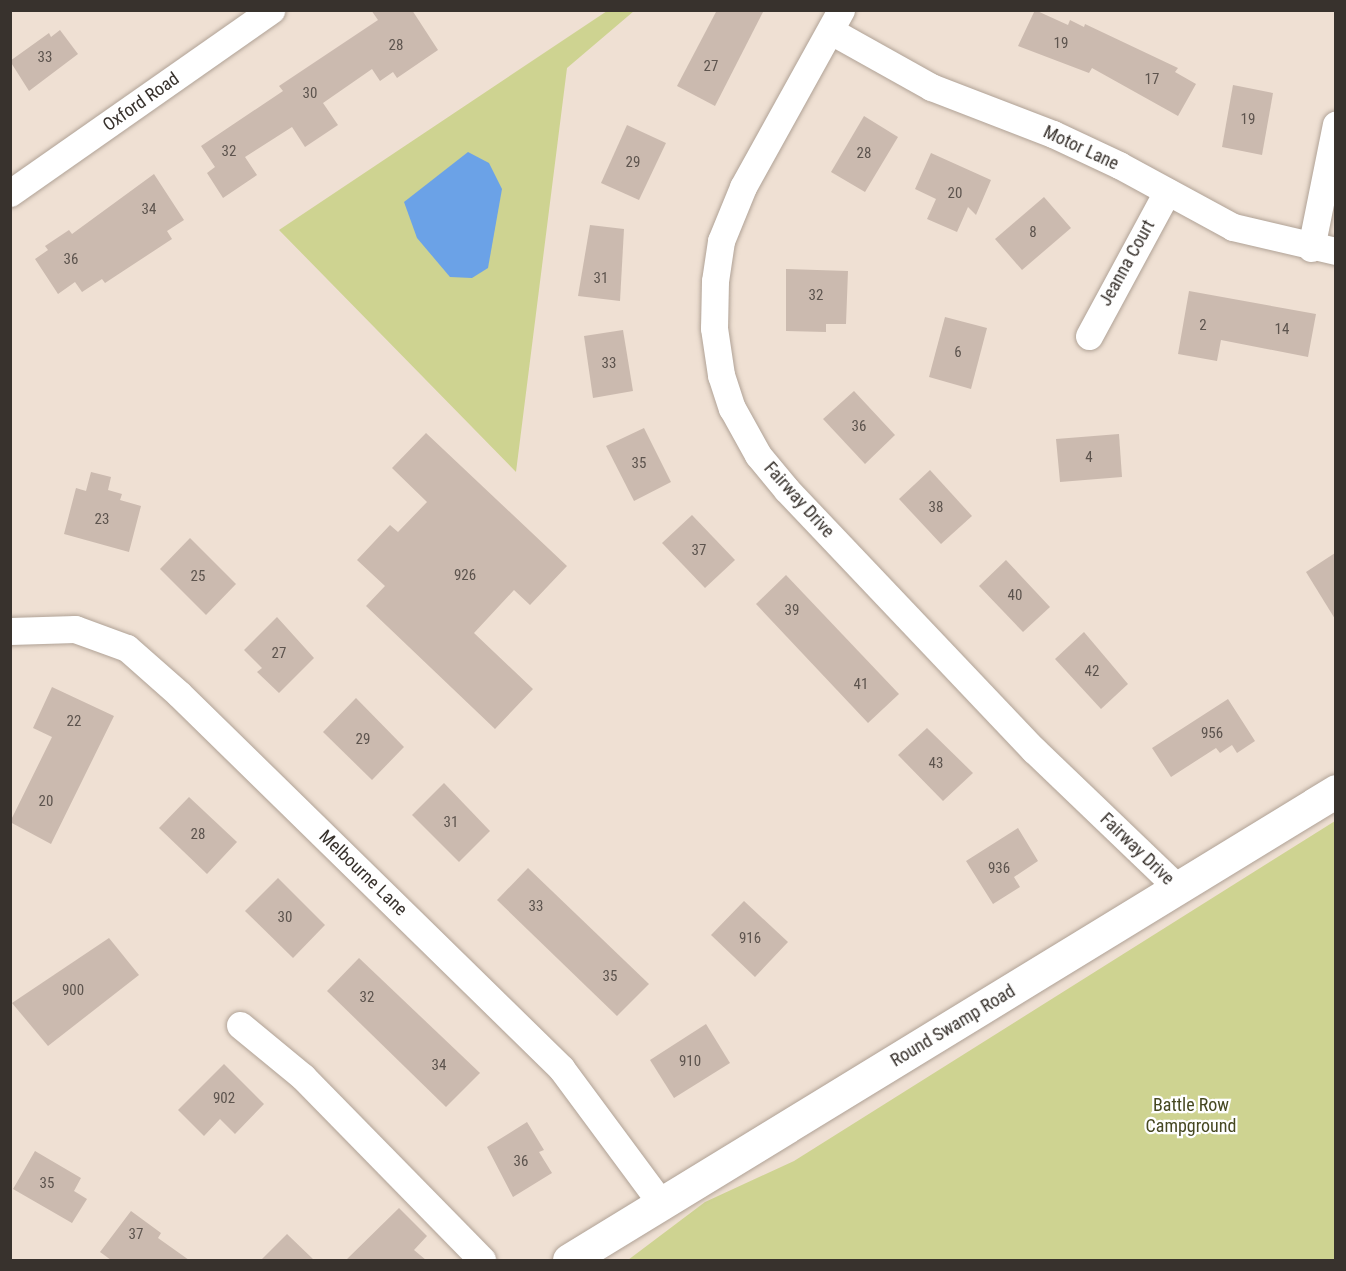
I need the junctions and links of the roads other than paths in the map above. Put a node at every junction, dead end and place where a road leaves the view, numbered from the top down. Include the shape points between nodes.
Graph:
1 (271, 10) edge
2 (836, 21) edge
3 (1335, 124) edge
4 (1167, 192) junction
5 (10, 194) edge
6 (1323, 249) edge
7 (1089, 336) dead end
8 (10, 631) edge
9 (1335, 791) edge
10 (1179, 889) junction
11 (240, 1025) dead end
12 (661, 1203) junction
13 (482, 1260) edge
14 (569, 1260) edge

1 - 5 street, Oxford Road
2 - 4 street, Motor Lane via 931,87 1053,134
2 - 10 street, Fairway Drive via 743,187 721,241 714,328 721,375 732,408 758,455 788,490 1035,750
3 - 6 street
4 - 6 street, Motor Lane via 1233,227
4 - 7 street, Jeanna Court
8 - 12 street, Melbourne Lane via 75,629 127,648 171,686 561,1068
9 - 10 main road, Round Swamp Road
10 - 12 main road, Round Swamp Road
11 - 13 street via 303,1077
12 - 14 main road, Round Swamp Road

